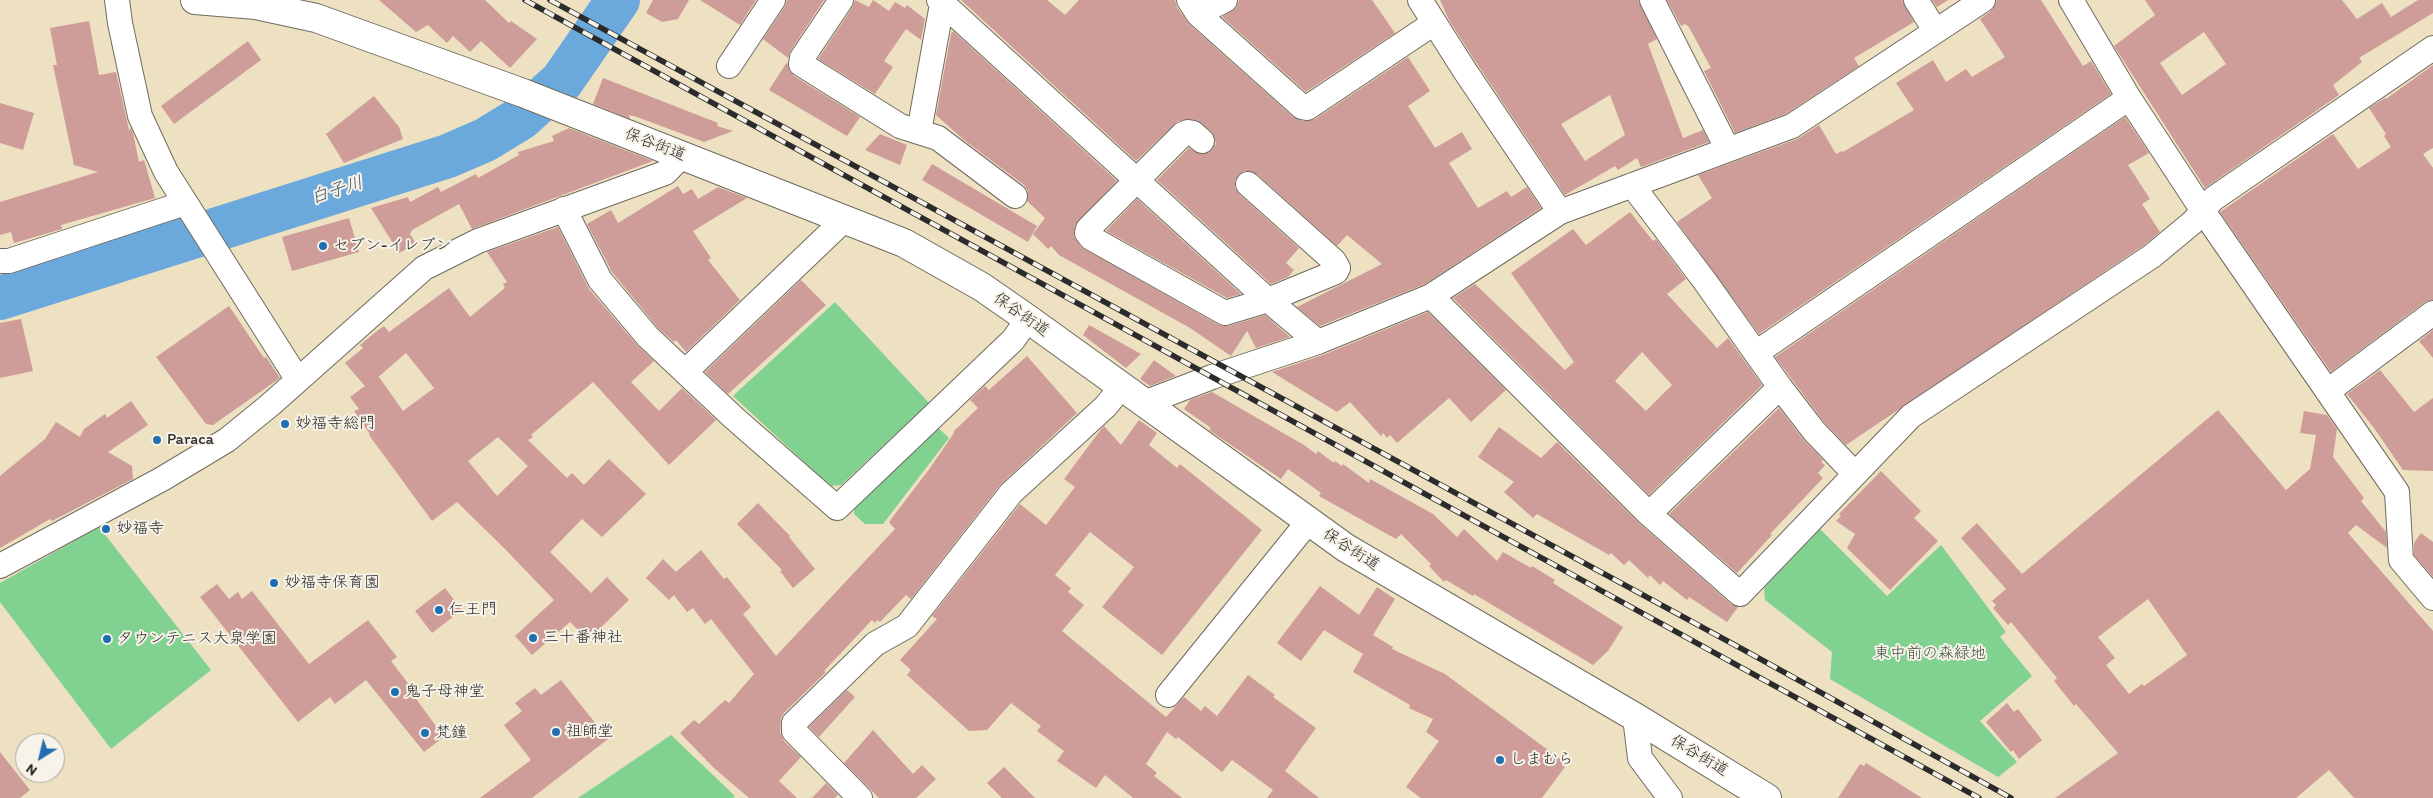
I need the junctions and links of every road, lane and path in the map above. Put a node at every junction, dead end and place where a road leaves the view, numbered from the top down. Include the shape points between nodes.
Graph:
1 (117, 0) edge
2 (195, 0) edge
3 (773, 0) edge
4 (841, 0) edge
5 (1225, 0) edge
6 (1420, 0) edge
7 (1652, 0) edge
8 (1916, 0) edge
9 (1983, 0) edge
10 (2071, 0) edge
11 (940, 2) edge
12 (1193, 7) edge
13 (1434, 23) junction
14 (1935, 30) junction
15 (2433, 48) edge
16 (729, 66) dead end
17 (2129, 98) junction
18 (919, 132) junction
19 (1202, 142) dead end
20 (1728, 148) junction
21 (683, 155) junction
22 (1137, 179) junction
23 (1248, 184) dead end
24 (1632, 185) junction
25 (1015, 196) dead end
26 (564, 209) junction
27 (190, 211) junction
28 (2203, 211) junction
29 (1560, 212) junction
30 (845, 219) junction
31 (0, 261) edge
32 (1431, 296) junction
33 (1268, 300) junction
34 (2433, 314) edge
35 (1028, 319) junction
36 (1318, 342) junction
37 (1756, 353) junction
38 (685, 372) junction
39 (298, 380) junction
40 (1121, 387) junction
41 (1780, 387) junction
42 (2328, 391) junction
43 (1144, 404) junction
44 (1855, 474) junction
45 (1649, 514) junction
46 (1308, 522) junction
47 (0, 566) edge
48 (2433, 598) edge
49 (1168, 695) dead end
50 (1635, 718) junction
51 (860, 798) edge
52 (1670, 798) edge
53 (1767, 798) edge

1 - 27 street via 140,116 166,172
2 - 21 main road, 保谷街道 via 256,5 316,18
3 - 16 street
4 - 18 street via 801,64 900,126
5 - 12 street
6 - 13 street
7 - 20 street
8 - 14 street
9 - 14 street
10 - 17 street
11 - 18 street
11 - 22 street
12 - 13 street via 1297,105 1307,108
13 - 29 street
14 - 20 street via 1792,126
15 - 28 street via 2221,194
17 - 28 street
17 - 37 street
18 - 25 street via 938,138
19 - 22 street via 1193,133 1183,134
20 - 24 street
21 - 26 street via 664,173
21 - 30 main road, 保谷街道
22 - 33 street
22 - 33 street via 1088,229 1090,238 1218,311 1232,312
23 - 33 street via 1338,268 1333,275
24 - 29 street
24 - 37 street
26 - 38 street via 600,280 648,337
26 - 39 street via 478,241 424,268
27 - 31 street
27 - 39 street
28 - 42 street
28 - 44 street via 2152,256 1911,416
29 - 32 street
30 - 35 main road, 保谷街道 via 904,243 943,264
30 - 38 street
32 - 36 street
32 - 45 street
33 - 36 street
34 - 42 street
35 - 38 street via 1013,340 837,508
35 - 40 main road, 保谷街道
36 - 43 street via 1212,377
37 - 41 street
39 - 47 street via 218,446
40 - 43 main road, 保谷街道
40 - 51 street via 1106,406 1011,493 907,626 875,644 794,723 794,731
41 - 44 street
41 - 45 street
42 - 48 street via 2397,492 2401,560
43 - 46 main road, 保谷街道
44 - 45 street via 1740,594
46 - 49 street
46 - 50 main road, 保谷街道 via 1375,566
50 - 52 street via 1640,758
50 - 53 main road, 保谷街道

